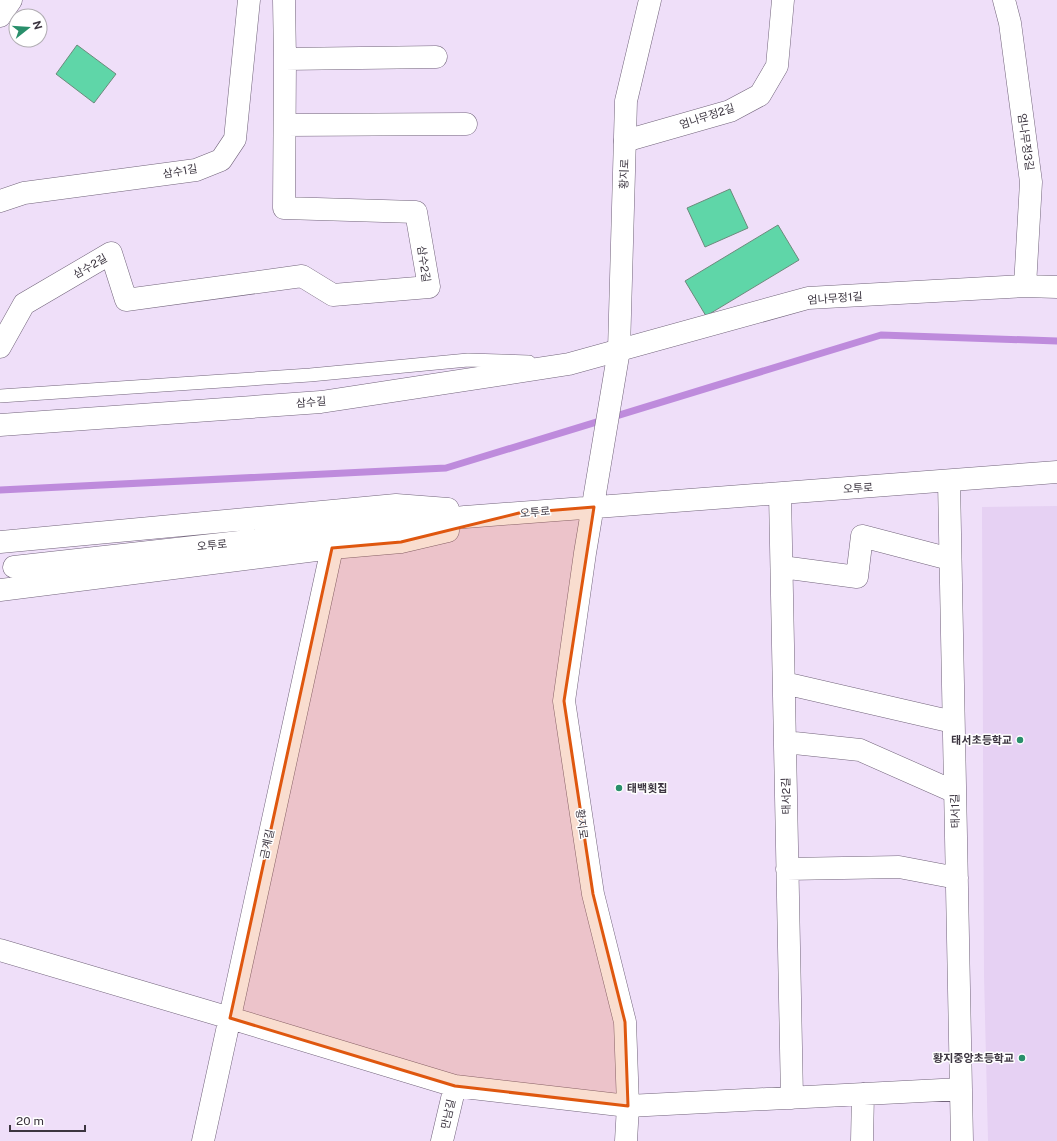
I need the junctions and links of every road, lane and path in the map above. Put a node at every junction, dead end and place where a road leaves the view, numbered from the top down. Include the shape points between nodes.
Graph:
1 (11, 0) edge
2 (249, 0) edge
3 (284, 0) edge
4 (650, 0) edge
5 (782, 0) edge
6 (1004, 0) edge
7 (0, 16) edge
8 (436, 57) dead end
9 (285, 59) junction
10 (466, 124) dead end
11 (285, 125) junction
12 (625, 141) junction
13 (0, 202) edge
14 (1025, 286) junction
15 (1057, 287) edge
16 (0, 347) edge
17 (619, 350) junction
18 (570, 364) junction
19 (0, 396) edge
20 (0, 425) edge
21 (1057, 472) edge
22 (949, 482) junction
23 (780, 494) junction
24 (594, 507) junction
25 (520, 513) junction
26 (0, 542) edge
27 (332, 548) junction
28 (950, 559) junction
29 (14, 567) dead end
30 (782, 567) junction
31 (0, 590) edge
32 (784, 683) junction
33 (954, 722) junction
34 (785, 742) junction
35 (955, 792) junction
36 (787, 869) junction
37 (957, 878) junction
38 (0, 950) edge
39 (230, 1018) junction
40 (455, 1086) junction
41 (961, 1089) junction
42 (863, 1094) junction
43 (792, 1098) junction
44 (628, 1106) junction
45 (203, 1141) edge
46 (442, 1141) edge
47 (626, 1141) edge
48 (862, 1141) edge
49 (962, 1141) edge

1 - 7 street
2 - 13 street, 삼수1길 via 235,139 221,160 196,170 24,194
3 - 9 street, 삼수2길
4 - 12 street, 황지로 via 626,101
5 - 12 street, 엄나무정2길 via 777,66 760,95 730,111
6 - 14 street, 엄나무정3길 via 1010,24 1031,182
8 - 9 street
9 - 11 street, 삼수2길
10 - 11 street
11 - 16 street, 삼수2길 via 284,208 416,212 429,287 333,295 302,276 126,300 112,253 24,304
12 - 17 street, 황지로
14 - 15 street, 엄나무정1길
14 - 17 street, 엄나무정1길 via 808,298
17 - 18 street, 삼수길
17 - 24 street, 황지로
18 - 19 lane via 468,360 310,375
18 - 20 street, 삼수길 via 321,402
21 - 22 street, 오투로
22 - 23 street, 오투로
22 - 28 street, 태서1길
23 - 24 street, 오투로
23 - 30 street, 태서2길
24 - 25 street, 오투로
24 - 44 street, 황지로 via 564,701 593,894 625,1022
25 - 26 street via 396,505
25 - 27 street via 401,542
25 - 29 street, 오투로
27 - 31 street
27 - 39 street, 금계길
28 - 30 street via 862,536 857,577
28 - 33 street, 태서1길
30 - 32 street, 태서2길
32 - 33 street
32 - 34 street, 태서2길
33 - 35 street, 태서1길
34 - 35 street via 860,750
34 - 36 street, 태서2길
35 - 37 street, 태서1길
36 - 37 street via 899,867
36 - 43 street, 태서2길
37 - 41 street, 태서1길
38 - 39 street
39 - 40 street
39 - 45 street, 금계길
40 - 44 street
40 - 46 street, 만남길
41 - 42 street
41 - 49 street, 태서1길
42 - 43 street
42 - 48 street
43 - 44 street
44 - 47 street, 황지로

